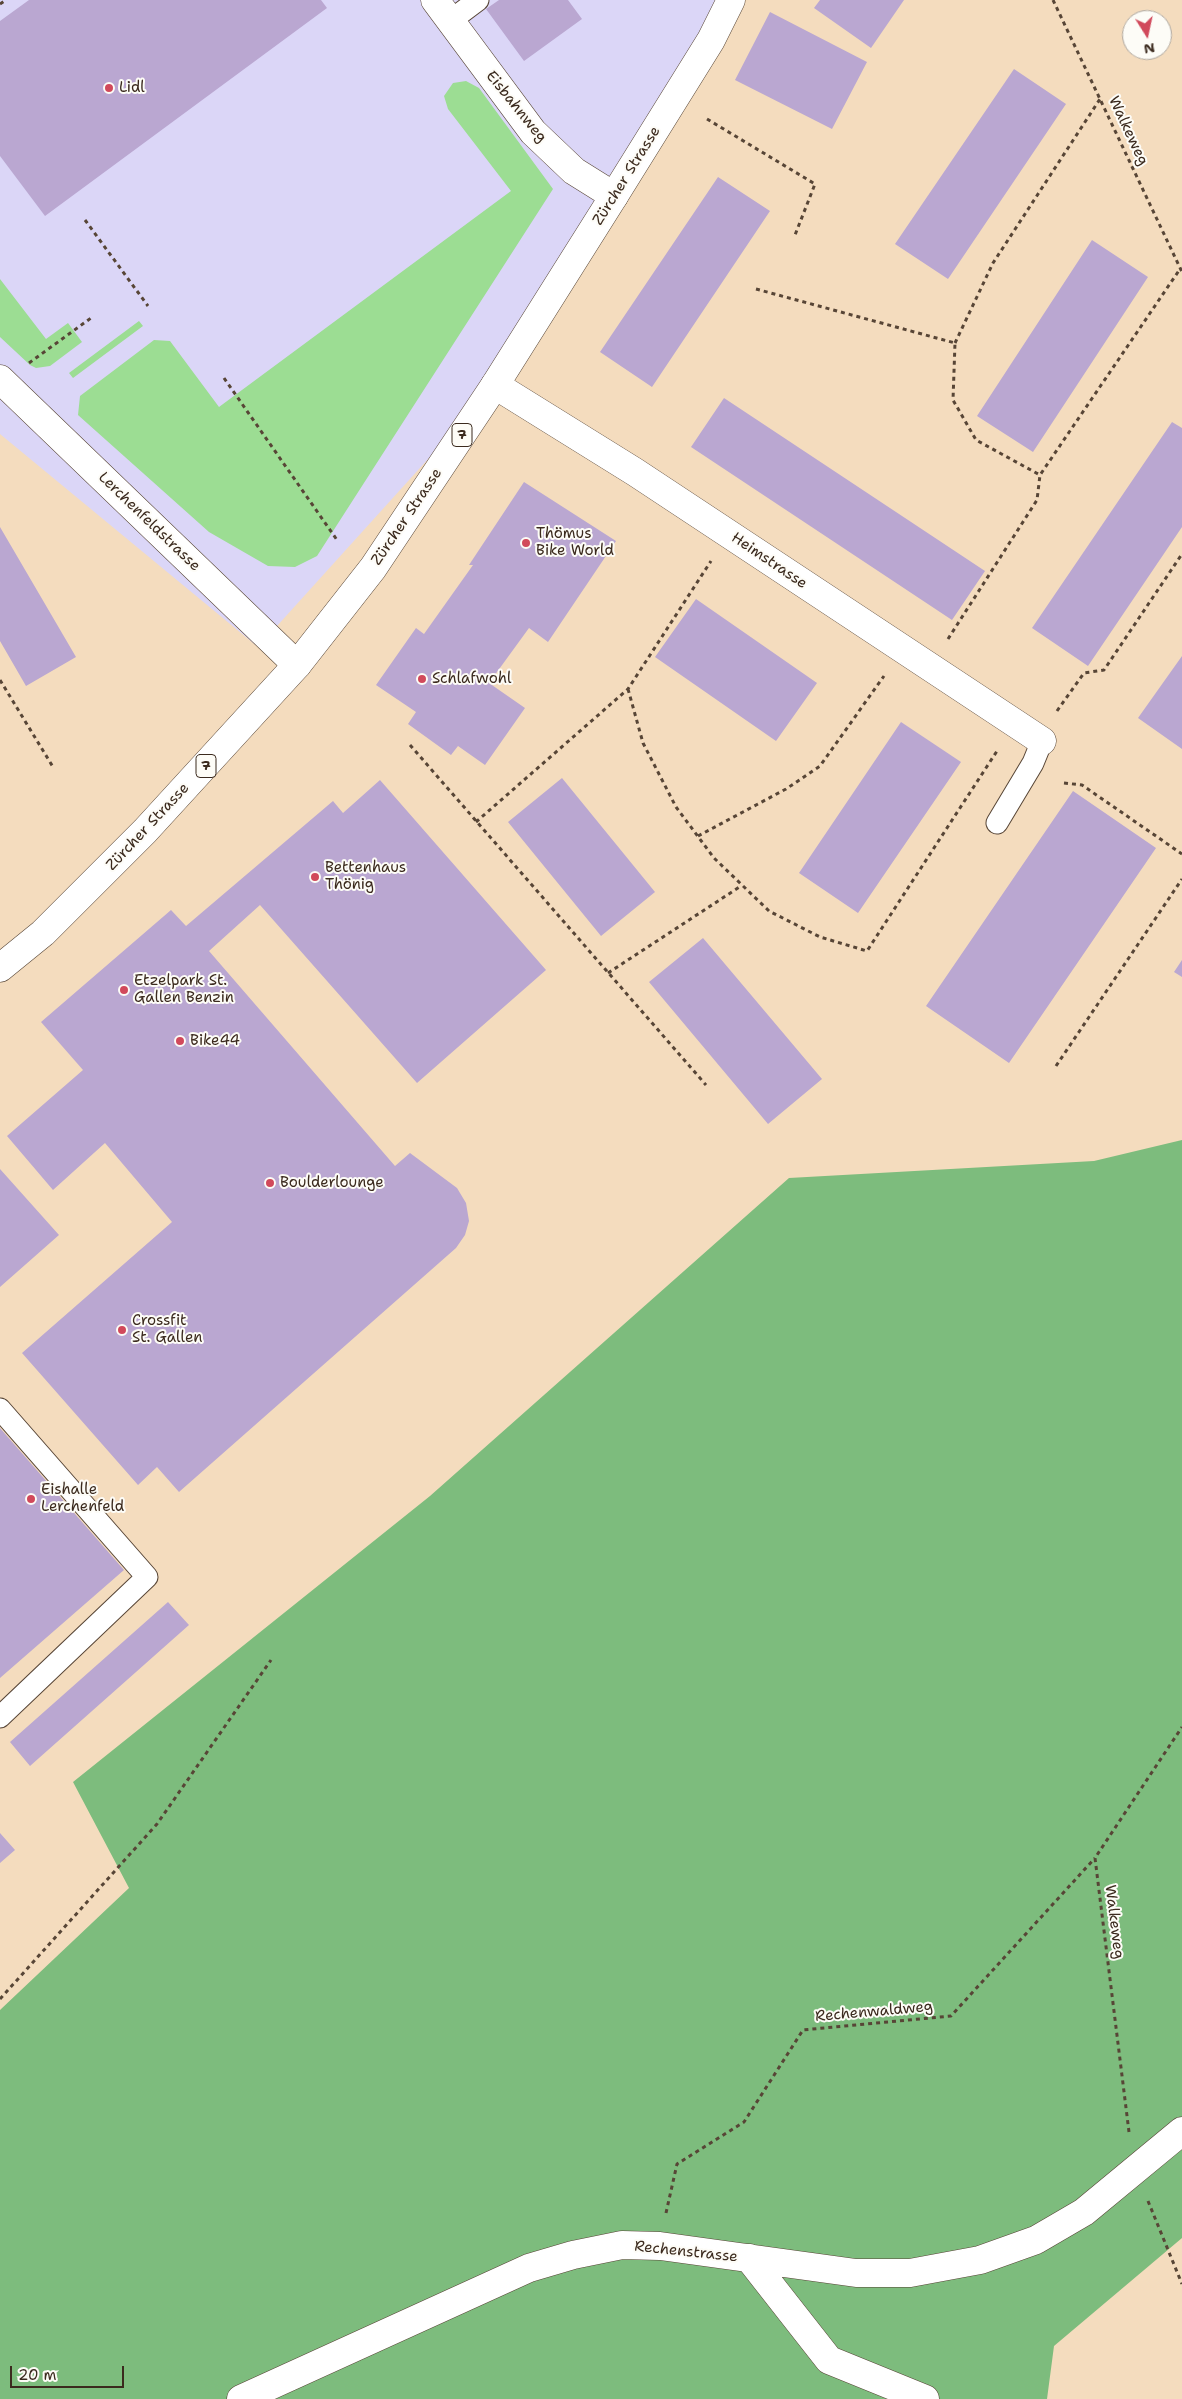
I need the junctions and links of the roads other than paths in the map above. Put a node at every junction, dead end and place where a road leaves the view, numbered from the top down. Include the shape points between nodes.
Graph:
1 (478, 0) edge
2 (731, 0) edge
3 (442, 10) edge
4 (614, 196) junction
5 (11, 373) edge
6 (495, 385) junction
7 (298, 665) junction
8 (1042, 741) joint
9 (997, 822) dead end
10 (0, 968) edge
11 (0, 1410) edge
12 (0, 1717) edge
13 (1182, 2132) edge
14 (749, 2258) junction
15 (241, 2399) edge
16 (925, 2399) edge

1 - 3 lane
2 - 4 street, Zürcher Strasse / 7 via 711,40
3 - 4 street, Eisbahnweg via 533,132 574,171
4 - 6 street, Zürcher Strasse / 7
5 - 7 street, Lerchenfeldstrasse
6 - 7 street, Zürcher Strasse / 7 via 373,568
6 - 8 street, Heimstrasse via 643,477
7 - 10 street, Zürcher Strasse / 7 via 113,866 43,933
8 - 9 lane via 1033,763
11 - 12 lane via 147,1577
13 - 14 street via 1084,2212 1036,2240 980,2260 910,2273 856,2273
14 - 15 street, Rechenstrasse via 660,2246 622,2246 573,2255 529,2268
14 - 16 street, Rechenstrasse via 829,2360

